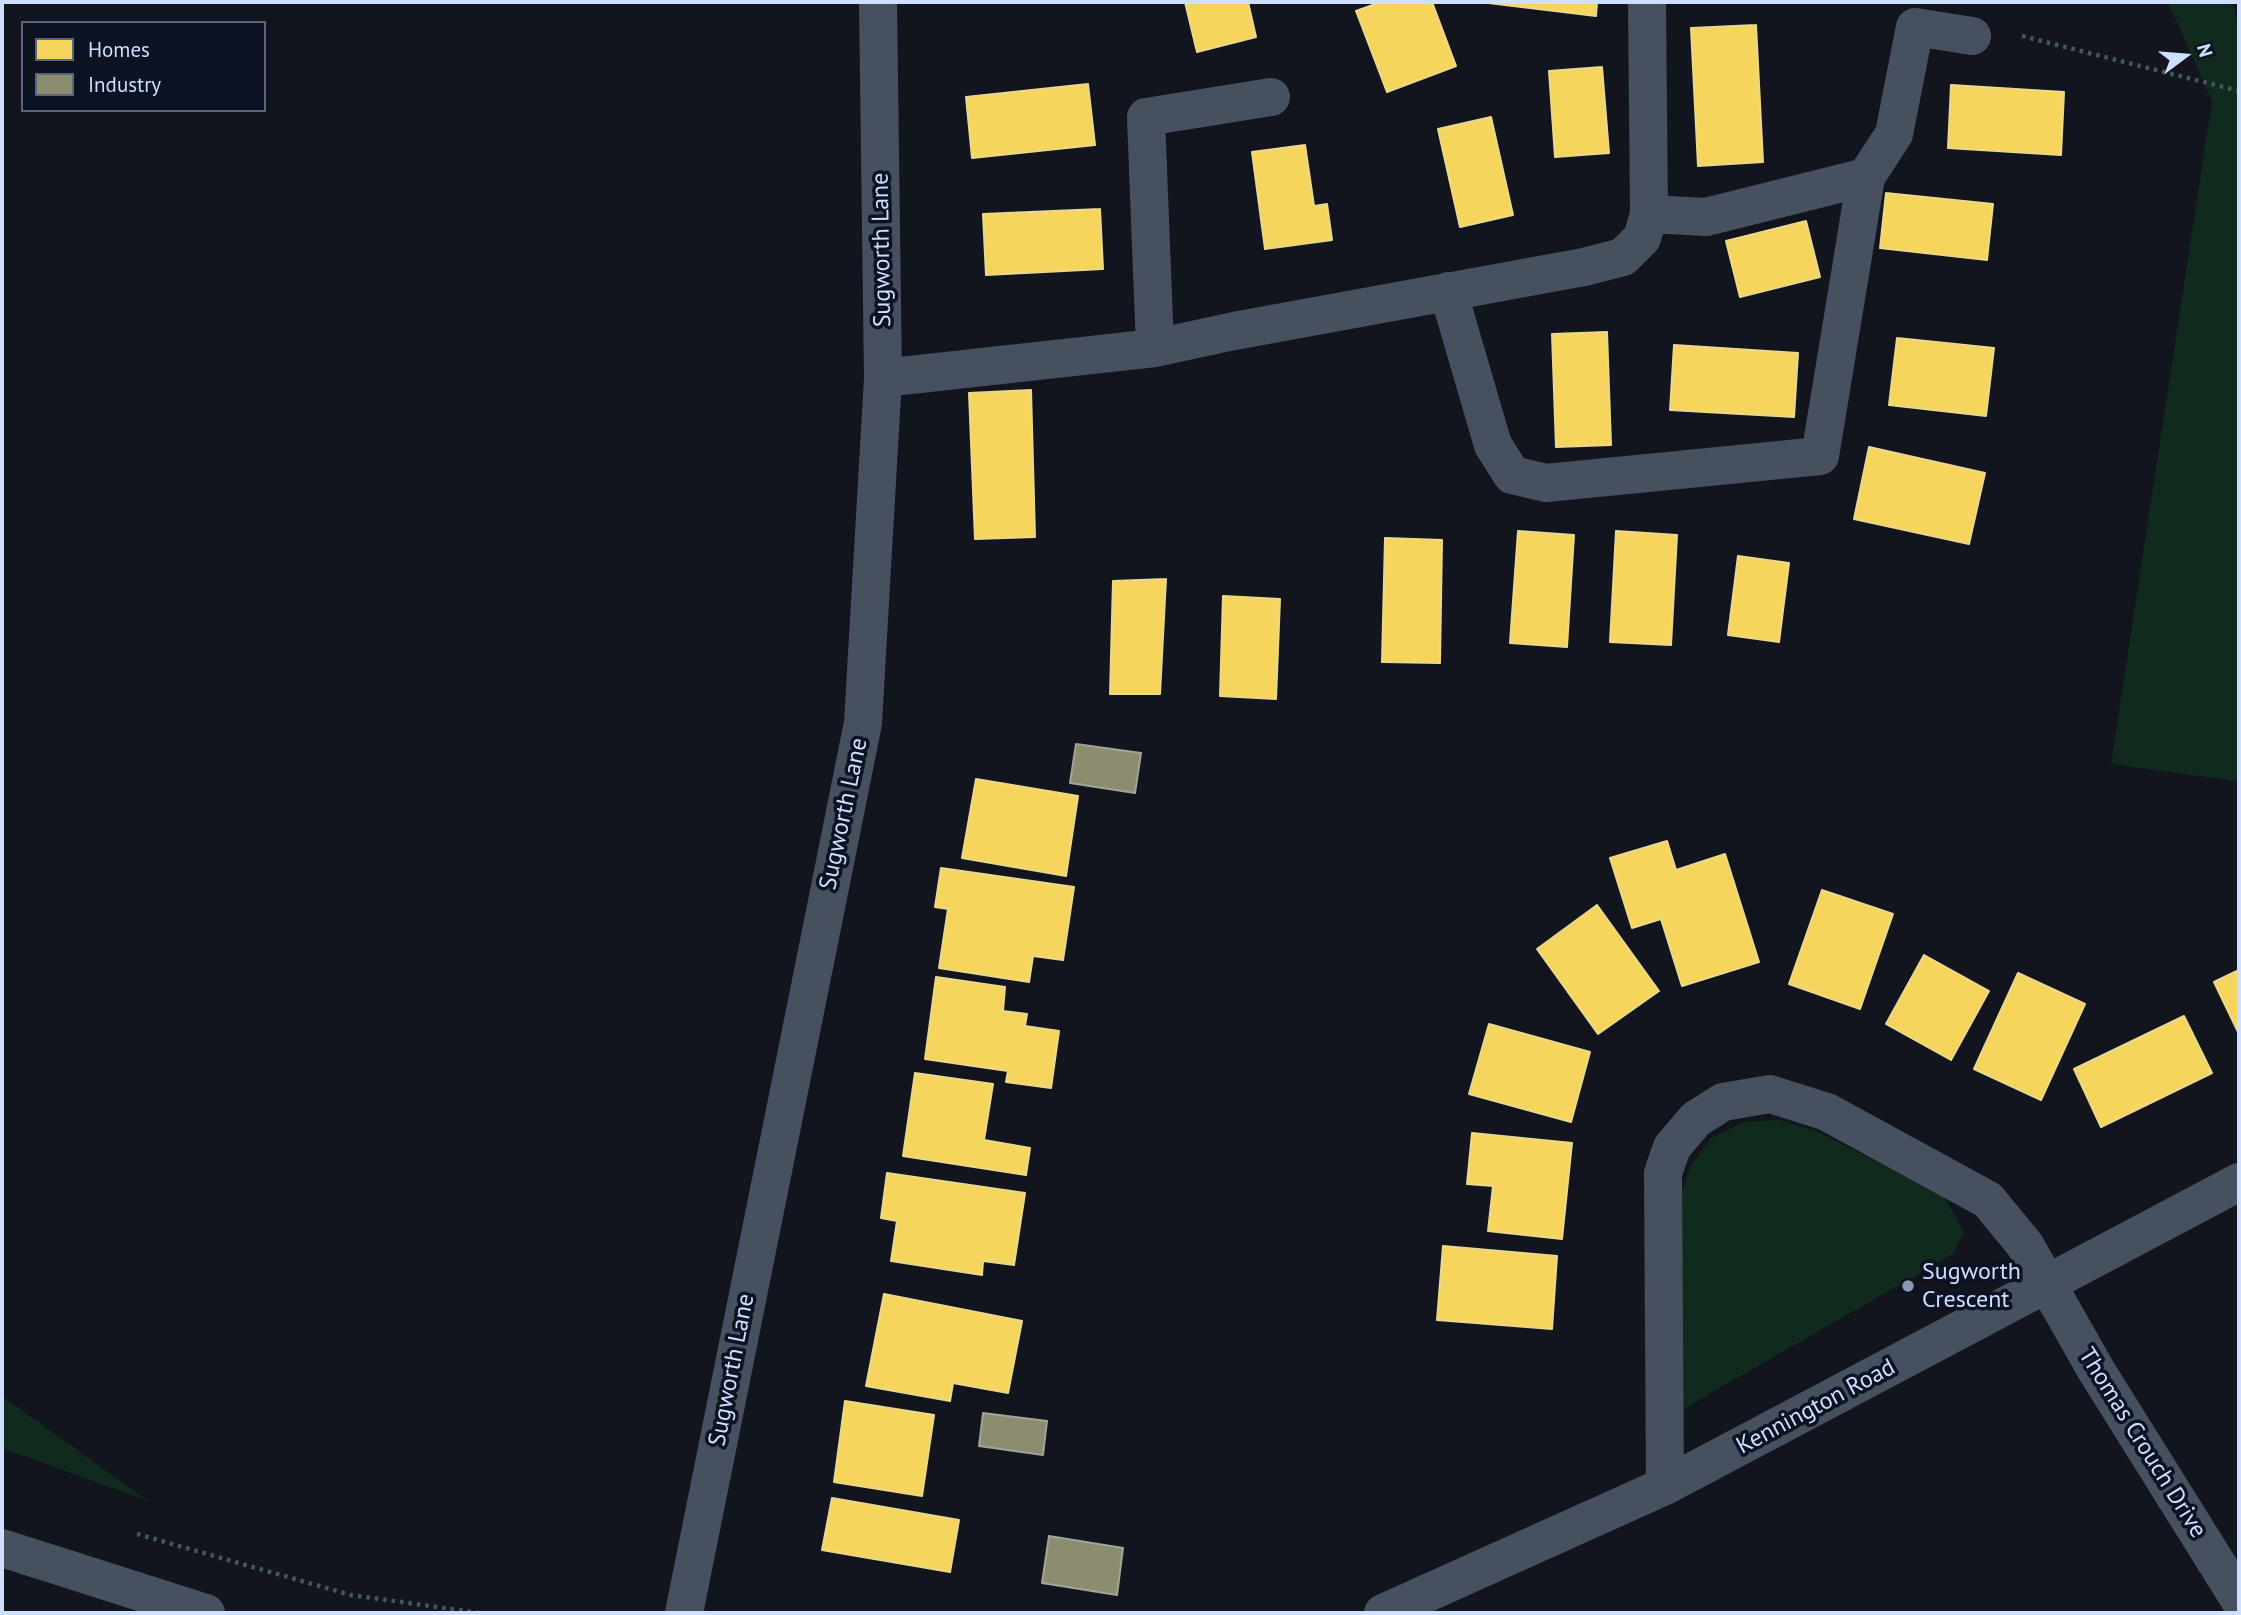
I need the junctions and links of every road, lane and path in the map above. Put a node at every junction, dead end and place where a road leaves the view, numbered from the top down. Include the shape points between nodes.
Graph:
1 (878, 2) edge
2 (1647, 2) edge
3 (1972, 36) joint
4 (2239, 91) edge
5 (1271, 97) dead end
6 (1866, 177) junction
7 (1649, 214) junction
8 (1448, 291) junction
9 (1155, 348) junction
10 (883, 378) junction
11 (2239, 1182) edge
12 (2047, 1285) junction
13 (1665, 1486) junction
14 (136, 1534) dead end
15 (2, 1548) edge
16 (2239, 1599) edge
17 (206, 1613) edge
18 (480, 1613) edge
19 (684, 1613) edge
20 (1383, 1613) edge

1 - 10 street, Sugworth Lane
2 - 7 street
3 - 4 path via 2008,33
3 - 6 street via 1915,27 1894,134
5 - 9 street via 1146,117
6 - 7 street via 1706,217
6 - 8 street via 1820,456 1546,483 1512,475 1493,445
7 - 8 street via 1642,237 1623,257
8 - 9 street
9 - 10 street
10 - 19 street, Sugworth Lane via 863,723
11 - 12 street, Kennington Road
12 - 13 street, Kennington Road
12 - 13 street via 2025,1245 1988,1200 1827,1112 1770,1094 1723,1102 1696,1119 1672,1146 1663,1174
12 - 16 street, Thomas Crouch Drive
13 - 20 street, Kennington Road
14 - 18 path via 351,1595
15 - 17 street

